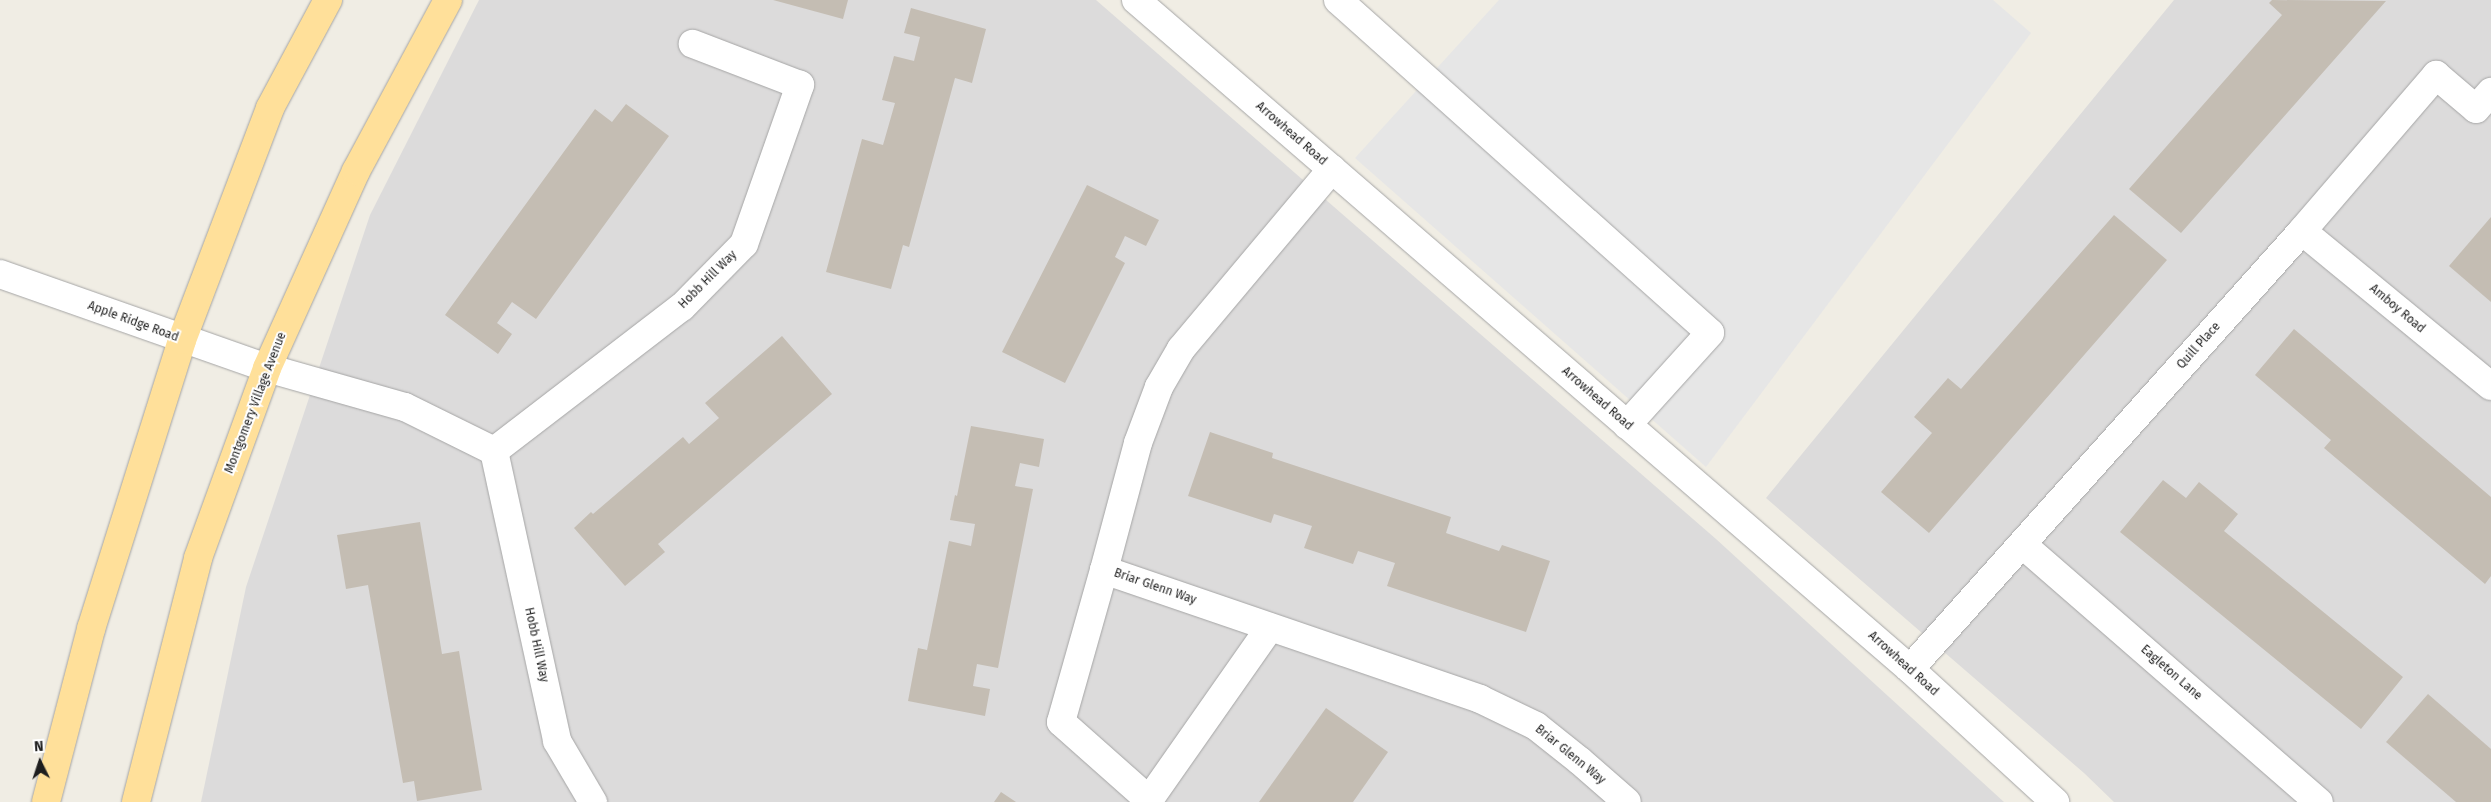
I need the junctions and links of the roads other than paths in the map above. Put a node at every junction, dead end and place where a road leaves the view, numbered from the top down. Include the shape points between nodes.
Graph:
1 (328, 0) edge
2 (448, 0) edge
3 (1338, 0) edge
4 (1149, 4) edge
5 (693, 44) dead end
6 (2491, 92) edge
7 (1332, 170) junction
8 (2302, 231) junction
9 (0, 274) edge
10 (182, 340) junction
11 (267, 368) junction
12 (2491, 386) edge
13 (1627, 425) junction
14 (494, 451) junction
15 (2023, 545) junction
16 (1104, 570) junction
17 (1270, 626) junction
18 (1910, 669) junction
19 (46, 802) edge
20 (136, 802) edge
21 (593, 802) edge
22 (1626, 802) edge
23 (2055, 802) edge
24 (2319, 802) edge

1 - 10 main road via 270,108
2 - 11 main road, Montgomery Village Avenue via 356,171
3 - 13 street via 1710,332
4 - 7 street, Arrowhead Road
5 - 14 street, Hobb Hill Way via 800,84 744,244 682,307
6 - 8 street, Quill Place via 2476,108 2436,75
7 - 13 street, Arrowhead Road
7 - 16 street, Briar Glenn Way via 1180,349 1160,387 1138,443
8 - 12 street, Amboy Road
8 - 15 street, Quill Place
9 - 10 street, Apple Ridge Road
10 - 11 street, Apple Ridge Road
10 - 19 main road via 91,629
11 - 14 street via 405,407
11 - 20 main road, Montgomery Village Avenue via 198,558
13 - 18 street, Arrowhead Road
14 - 21 street, Hobb Hill Way via 557,741
15 - 18 street, Quill Place
15 - 24 street, Eagleton Lane
16 - 17 street, Briar Glenn Way
16 - 17 street via 1061,722 1149,800
17 - 22 street, Briar Glenn Way via 1480,699 1536,726
18 - 23 street, Arrowhead Road

